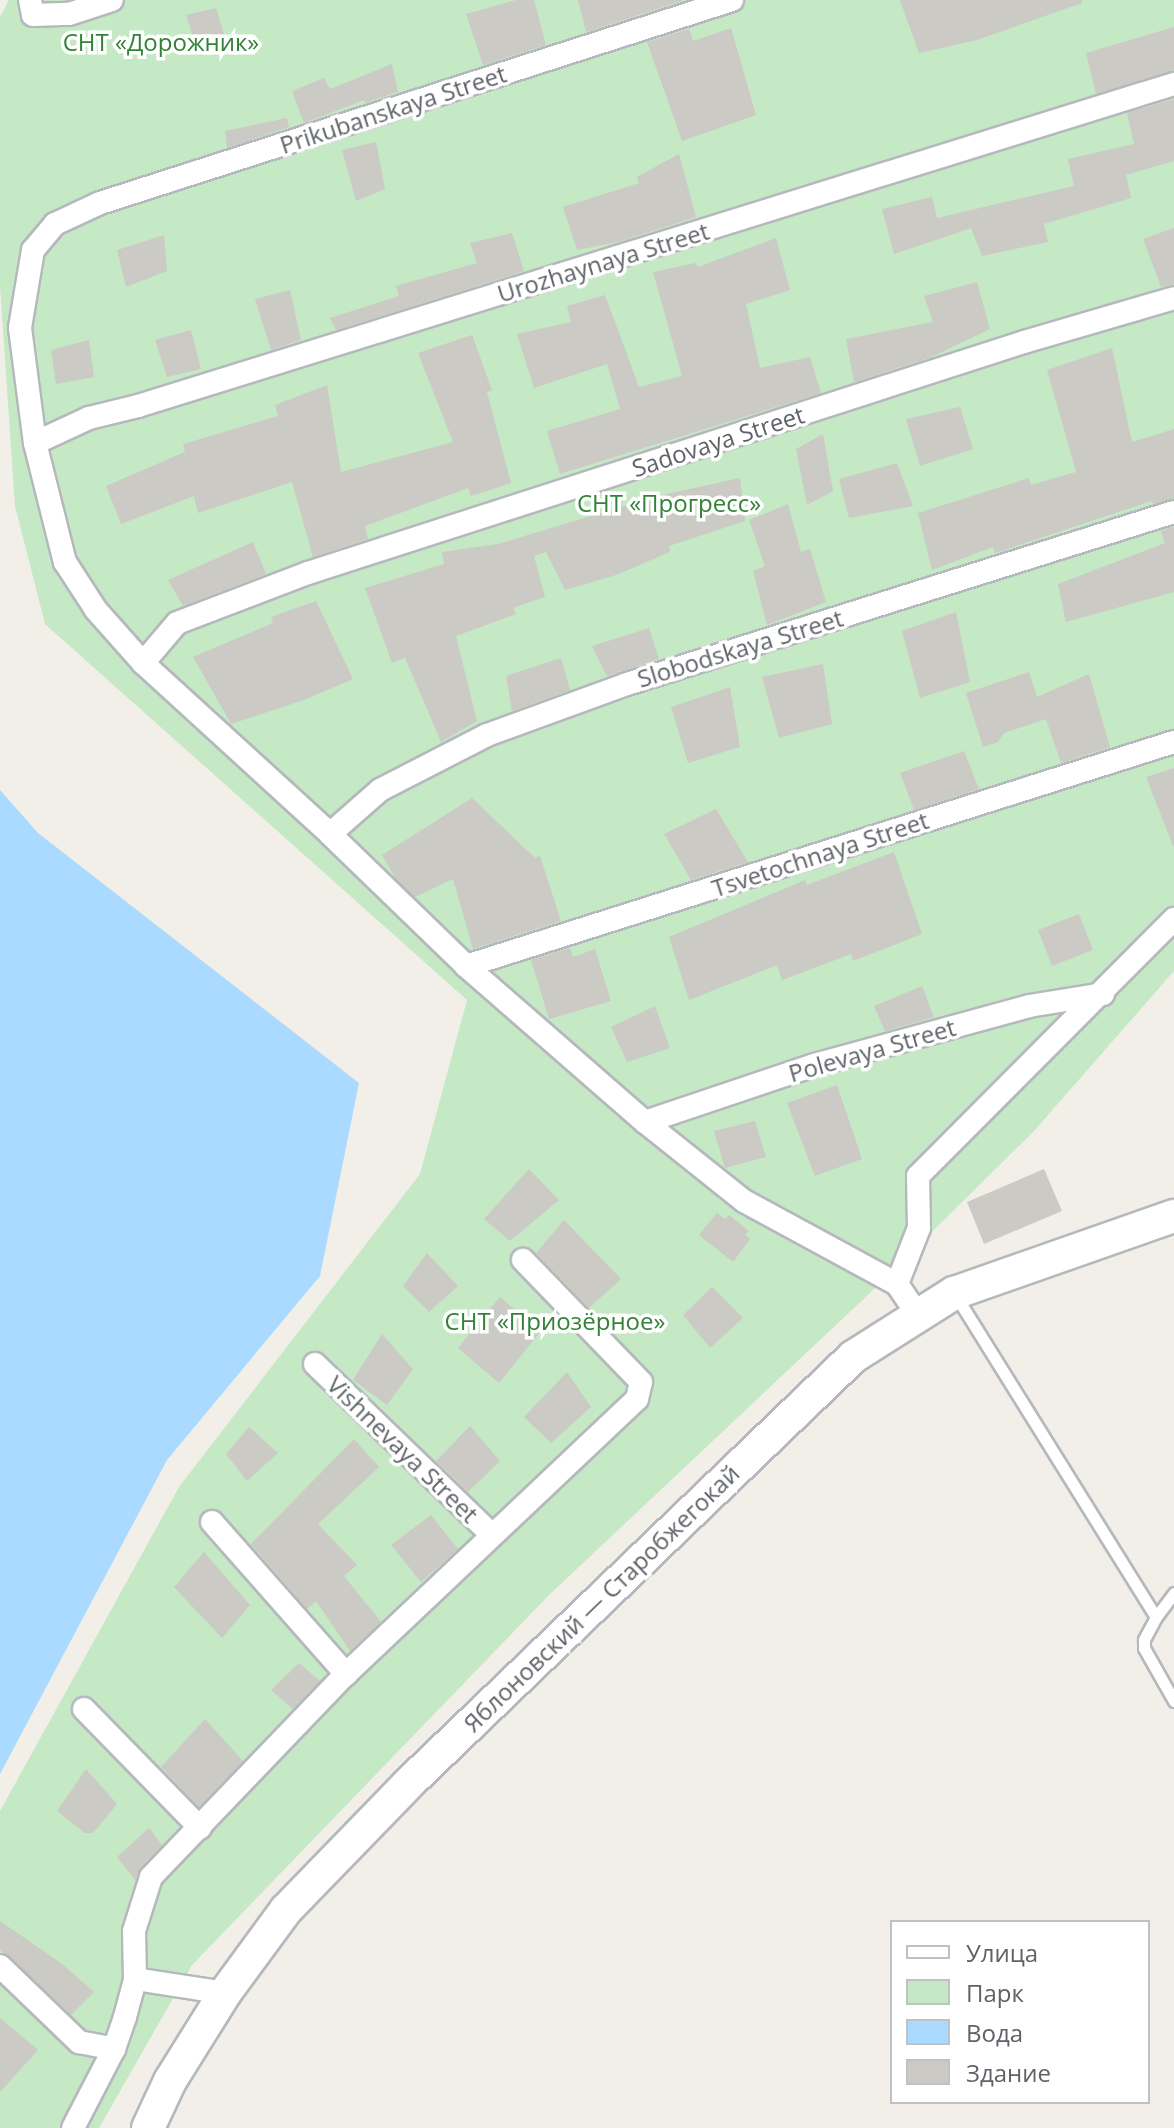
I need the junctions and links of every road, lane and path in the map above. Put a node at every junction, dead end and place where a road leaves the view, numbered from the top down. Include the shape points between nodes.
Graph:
1 (112, 0) edge
2 (732, 0) edge
3 (31, 8) edge
4 (1174, 84) edge
5 (1174, 298) edge
6 (35, 443) junction
7 (1174, 512) edge
8 (143, 663) junction
9 (1174, 742) edge
10 (330, 834) junction
11 (1174, 919) edge
12 (466, 966) junction
13 (1103, 994) junction
14 (645, 1122) junction
15 (1174, 1216) edge
16 (523, 1260) dead end
17 (897, 1284) junction
18 (954, 1293) junction
19 (917, 1314) junction
20 (315, 1364) dead end
21 (212, 1522) dead end
22 (491, 1534) junction
23 (1174, 1593) edge
24 (1156, 1617) junction
25 (346, 1674) junction
26 (1174, 1701) edge
27 (84, 1709) dead end
28 (200, 1828) junction
29 (0, 1966) edge
30 (135, 1979) junction
31 (225, 1993) junction
32 (114, 2049) junction
33 (73, 2128) edge
34 (148, 2128) edge

1 - 3 street via 69,14
2 - 6 street, Prikubanskaya Street via 100,203 55,224 33,250 20,328
4 - 6 street, Urozhaynaya Street via 89,418
5 - 8 street, Sadovaya Street via 308,573 177,623
6 - 8 street via 65,562 96,610
7 - 10 street, Slobodskaya Street via 627,684 487,735 380,790
8 - 10 street
9 - 12 street, Tsvetochnaya Street
10 - 12 street
11 - 13 street
12 - 14 street
13 - 14 street, Polevaya Street via 1029,1006 814,1065
13 - 17 street via 918,1176 919,1228
14 - 17 street via 744,1201
15 - 18 street, Яблоновский — Старобжегокай
16 - 22 street via 641,1382 637,1399
17 - 19 street
18 - 19 street, Яблоновский — Старобжегокай
18 - 24 lane
19 - 31 street, Яблоновский — Старобжегокай via 853,1357 407,1785 286,1910
20 - 22 street, Vishnevaya Street
21 - 25 street
22 - 25 street
23 - 24 lane
24 - 26 lane via 1144,1648
25 - 28 street
27 - 28 street
28 - 30 street via 151,1877 134,1931
29 - 32 street via 79,2042
30 - 31 street
30 - 32 street
31 - 34 street, Яблоновский — Старобжегокай via 170,2081
32 - 33 street

